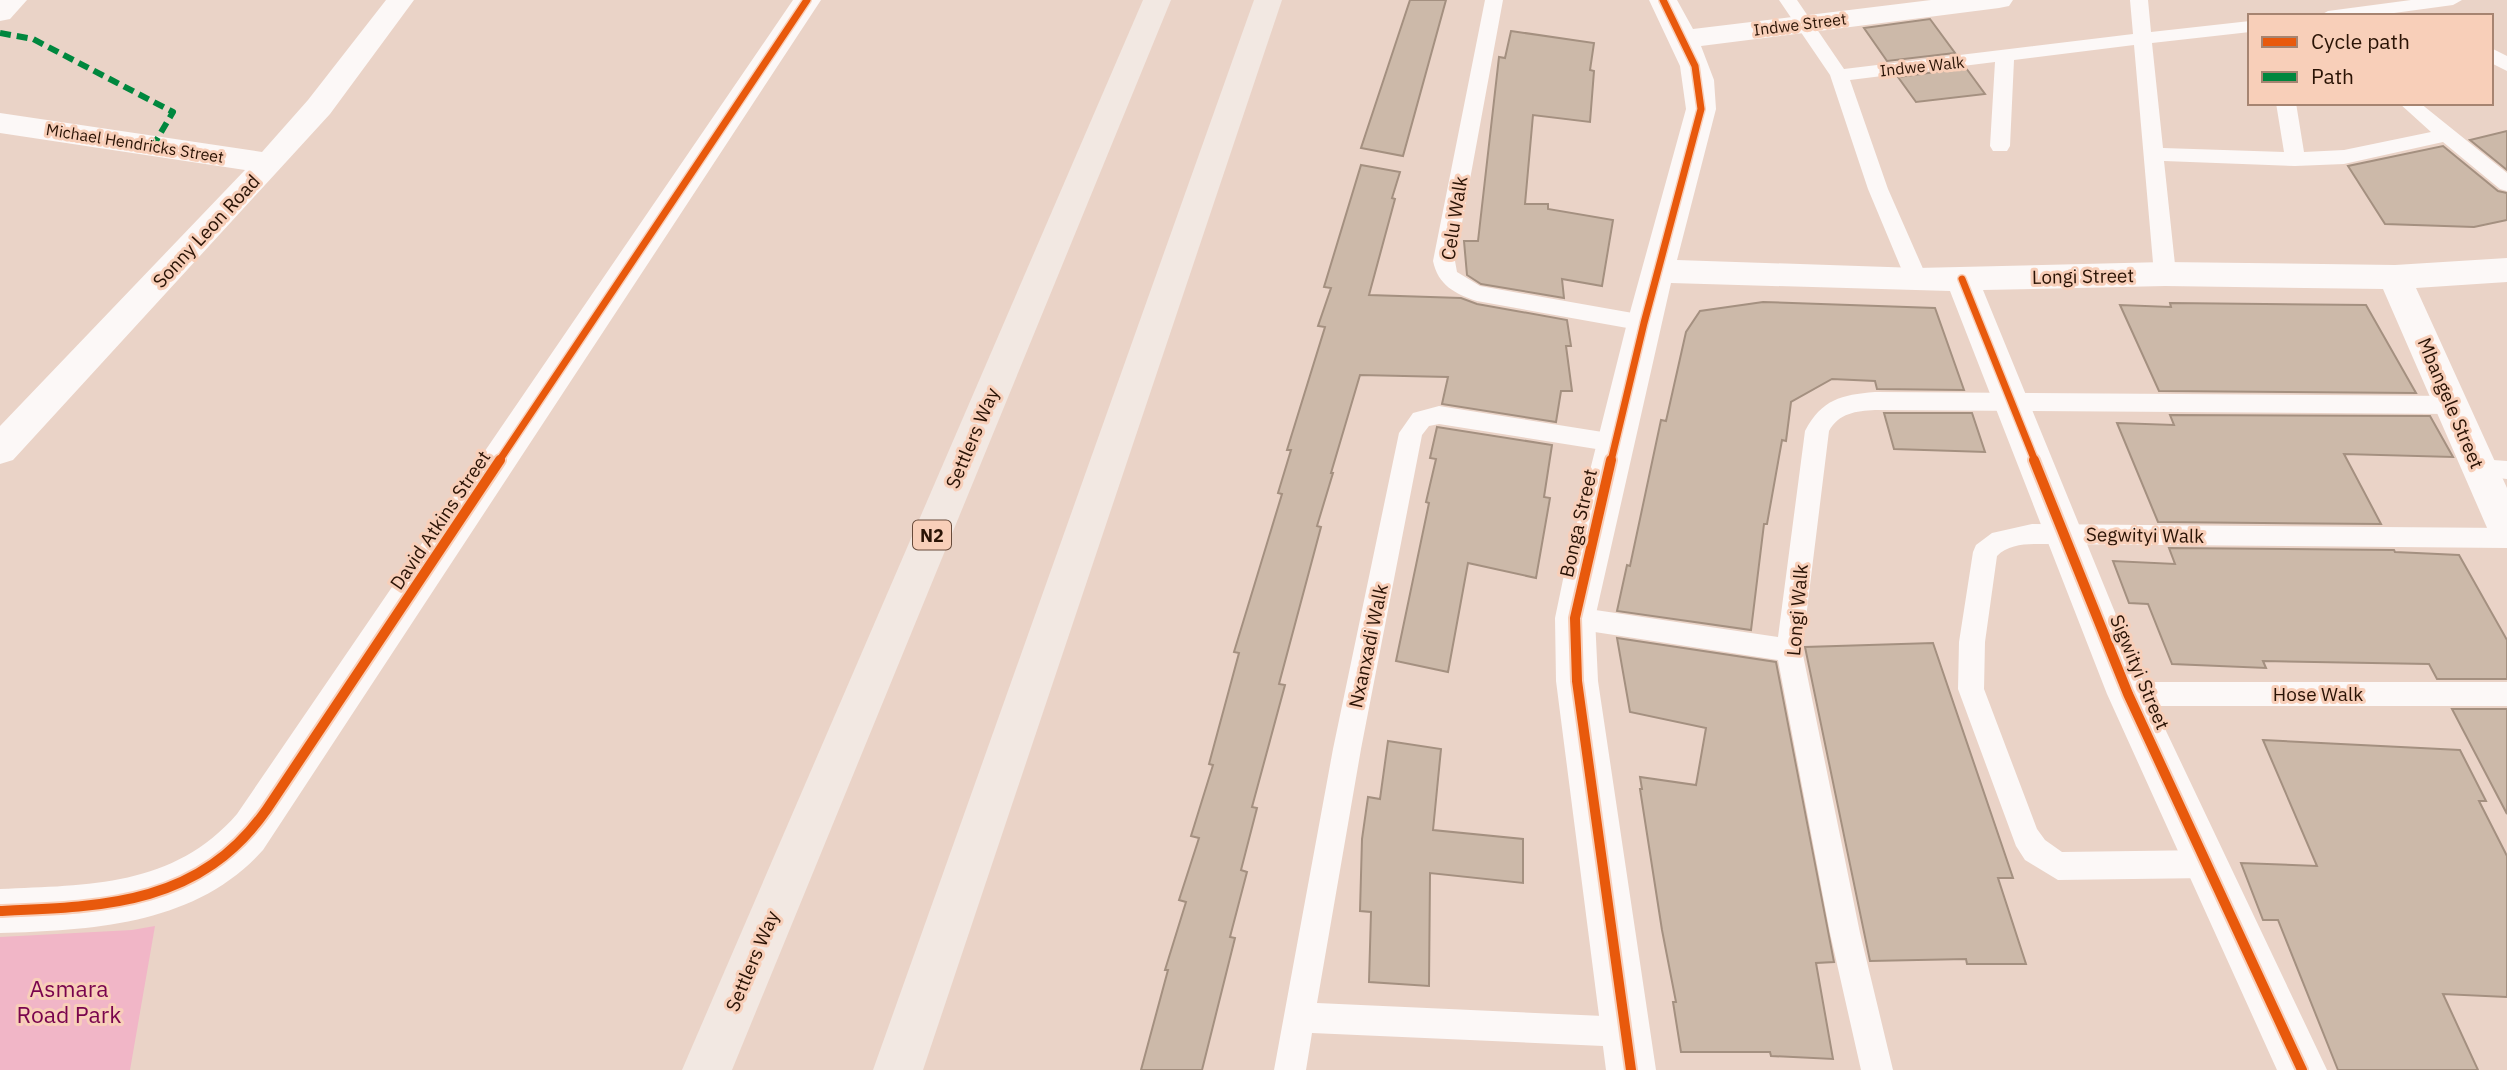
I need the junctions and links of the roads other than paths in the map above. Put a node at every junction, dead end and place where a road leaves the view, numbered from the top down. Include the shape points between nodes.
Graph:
1 (13, 0) edge
2 (400, 0) edge
3 (807, 0) edge
4 (1157, 0) edge
5 (1269, 0) edge
6 (1494, 0) edge
7 (1663, 0) edge
8 (1788, 0) edge
9 (1999, 0) edge
10 (2139, 0) edge
11 (2453, 0) edge
12 (2418, 4) junction
13 (0, 13) edge
14 (2343, 14) edge
15 (2432, 14) edge
16 (1804, 23) junction
17 (2248, 26) edge
18 (1684, 39) junction
19 (2144, 39) junction
20 (2005, 56) junction
21 (1839, 75) junction
22 (2286, 105) edge
23 (2411, 105) edge
24 (0, 122) edge
25 (2446, 135) junction
26 (2000, 146) dead end
27 (2154, 154) junction
28 (2295, 159) junction
29 (270, 163) junction
30 (2507, 184) edge
31 (2507, 270) edge
32 (1660, 271) junction
33 (2165, 274) junction
34 (2395, 277) junction
35 (1962, 279) junction
36 (1917, 280) junction
37 (1644, 323) junction
38 (2010, 402) junction
39 (2453, 405) junction
40 (1615, 443) junction
41 (0, 450) edge
42 (2493, 469) edge
43 (2507, 530) edge
44 (2063, 534) junction
45 (2507, 538) edge
46 (1576, 618) junction
47 (1789, 650) junction
48 (2128, 694) junction
49 (2507, 694) edge
50 (2208, 864) junction
51 (0, 911) edge
52 (1300, 1017) junction
53 (1626, 1032) junction
54 (706, 1070) edge
55 (898, 1070) edge
56 (1290, 1070) edge
57 (1631, 1070) edge
58 (1877, 1070) edge
59 (2302, 1070) edge

1 - 13 street
2 - 29 street, Sonny Leon Road
3 - 51 street, David Atkins Street via 276,796 238,845 201,873 127,903
4 - 54 highway, Settlers Way / N2
5 - 55 highway
6 - 37 lane, Celu Walk via 1444,261 1447,273 1459,287 1477,293
7 - 18 street, Bonga Street
8 - 16 lane
9 - 16 street, Indwe Street
10 - 19 lane
11 - 12 lane
12 - 14 lane
12 - 15 lane
16 - 18 street, Indwe Street
16 - 21 lane
17 - 19 lane, Indwe Walk
18 - 32 street, Bonga Street via 1700,78 1701,109
19 - 20 lane, Indwe Walk
19 - 27 lane
20 - 21 lane, Indwe Walk
20 - 26 lane
21 - 36 lane via 1878,189
22 - 28 lane
23 - 25 lane
24 - 29 street, Michael Hendricks Street
25 - 28 lane via 2344,158
25 - 30 lane
27 - 28 lane
27 - 33 lane
29 - 41 street, Sonny Leon Road
31 - 34 street, Longi Street
32 - 36 street, Longi Street
32 - 37 street, Bonga Street
33 - 34 street, Longi Street
33 - 35 street, Longi Street
34 - 39 street, Mbangele Street
35 - 36 street, Longi Street
35 - 38 street, Sigwityi Street
37 - 40 street, Bonga Street
38 - 39 lane
38 - 44 street, Sigwityi Street
38 - 47 lane, Longi Walk via 1850,403 1822,418
39 - 42 street, Mbangele Street
40 - 46 street, Bonga Street
40 - 52 lane, Nxanxadi Walk via 1458,416 1429,416 1415,425 1347,749
42 - 43 street, Mbangele Street
44 - 45 lane, Segwityi Walk
44 - 48 street, Sigwityi Street
44 - 50 lane, Segwityi Walk via 2016,536 1989,546 1972,642 1971,689 2026,837 2035,850 2058,866
46 - 47 lane
46 - 53 street, Bonga Street via 1577,681
47 - 58 lane, Longi Walk
48 - 49 lane, Hose Walk
48 - 50 street, Sigwityi Street
50 - 59 street, Sigwityi Street
52 - 53 lane
52 - 56 lane, Nxanxadi Walk
53 - 57 street, Bonga Street

